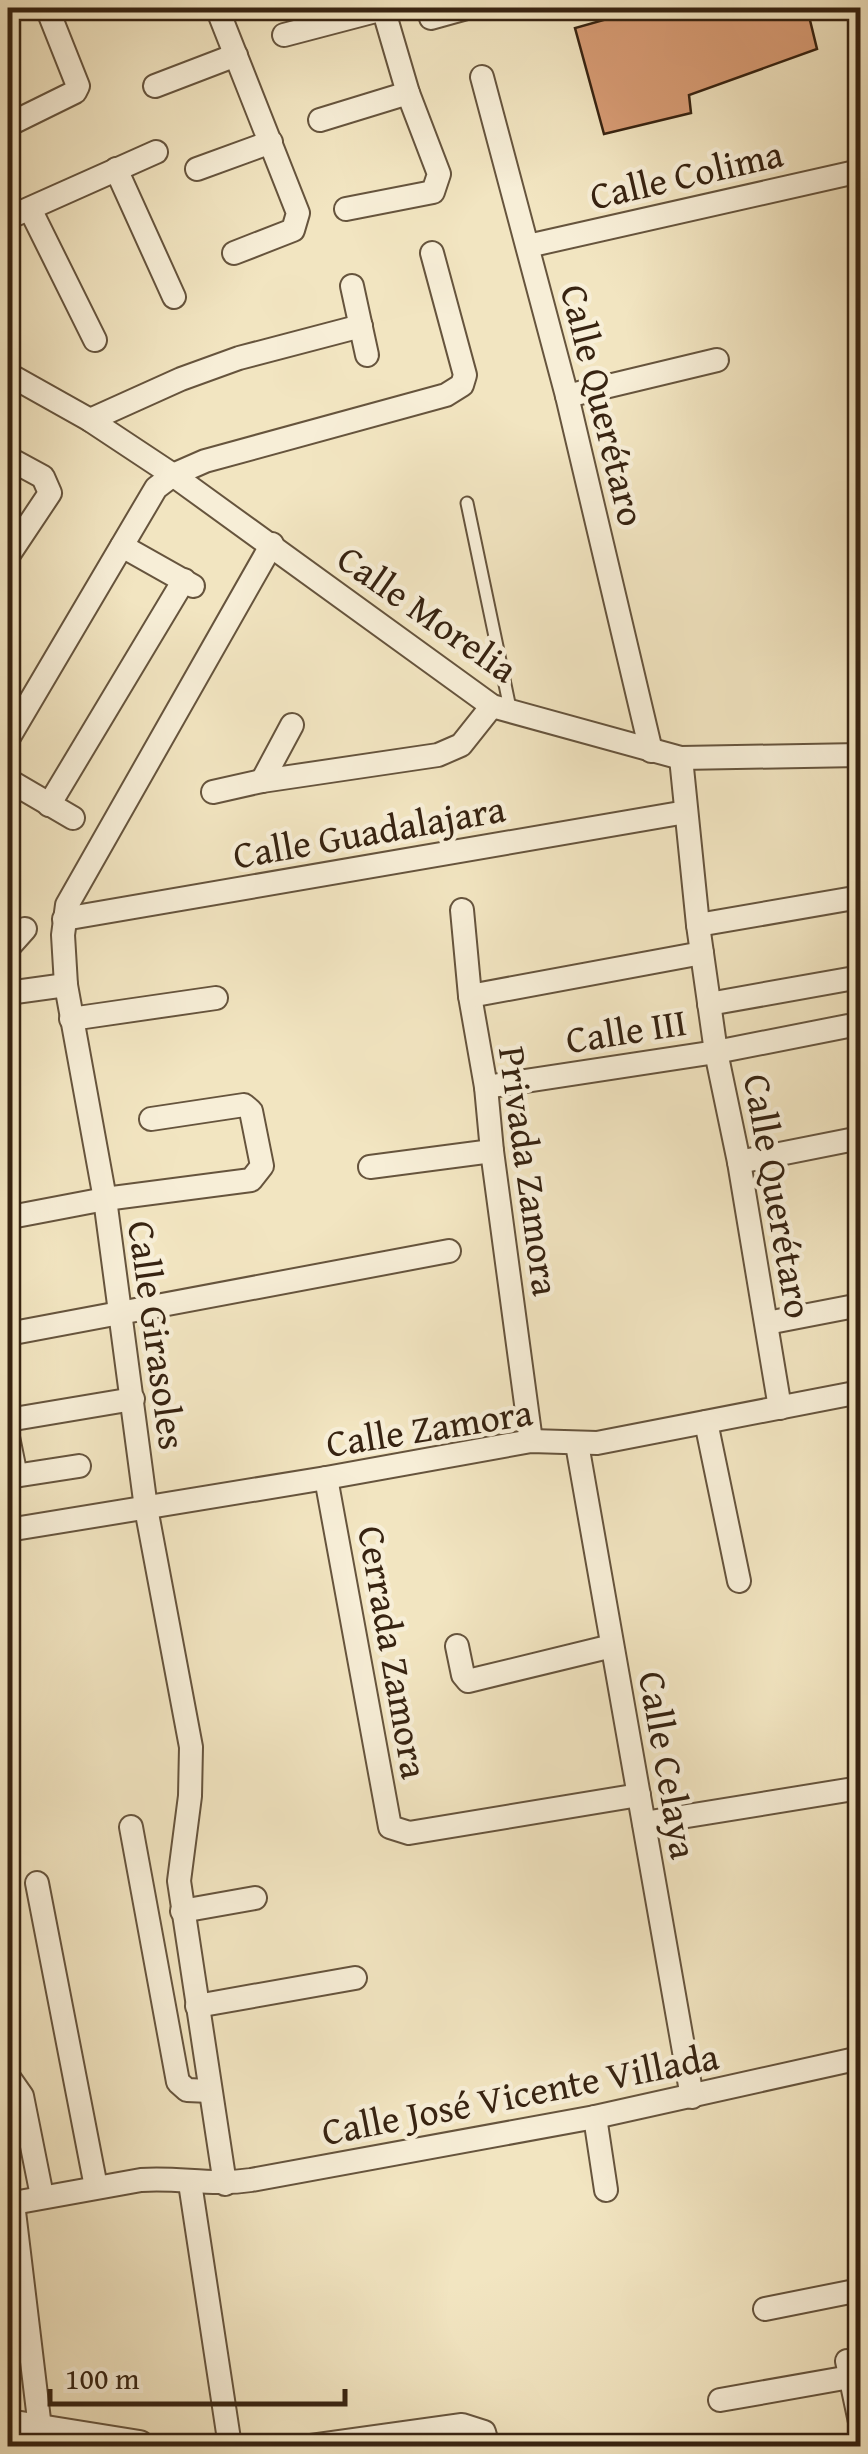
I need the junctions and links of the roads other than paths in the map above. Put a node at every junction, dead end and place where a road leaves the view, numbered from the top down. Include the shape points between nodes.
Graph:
1 (47, 8) edge
2 (217, 8) edge
3 (383, 8) edge
4 (467, 8) edge
5 (431, 18) dead end
6 (284, 35) dead end
7 (236, 55) junction
8 (482, 77) dead end
9 (155, 86) dead end
10 (408, 93) junction
11 (320, 120) dead end
12 (8, 125) edge
13 (271, 142) junction
14 (156, 152) dead end
15 (116, 169) junction
16 (197, 170) dead end
17 (860, 171) edge
18 (30, 209) junction
19 (346, 209) dead end
20 (8, 218) edge
21 (528, 246) junction
22 (234, 253) dead end
23 (432, 253) dead end
24 (352, 286) dead end
25 (174, 298) dead end
26 (360, 326) junction
27 (95, 340) dead end
28 (368, 355) dead end
29 (717, 360) dead end
30 (8, 374) edge
31 (567, 396) junction
32 (90, 420) junction
33 (8, 458) edge
34 (173, 475) junction
35 (468, 503) dead end
36 (272, 544) junction
37 (122, 546) junction
38 (8, 556) edge
39 (501, 709) junction
40 (292, 725) dead end
41 (8, 739) edge
42 (651, 751) junction
43 (860, 756) edge
44 (681, 758) junction
45 (8, 780) edge
46 (262, 780) junction
47 (213, 792) dead end
48 (49, 805) junction
49 (686, 812) junction
50 (73, 818) dead end
51 (860, 897) edge
52 (462, 910) dead end
53 (64, 919) junction
54 (698, 924) junction
55 (25, 928) dead end
56 (8, 948) edge
57 (702, 953) junction
58 (850, 980) dead end
59 (66, 985) junction
60 (8, 993) edge
61 (470, 996) junction
62 (216, 998) dead end
63 (709, 1004) junction
64 (72, 1020) junction
65 (848, 1026) dead end
66 (716, 1052) junction
67 (486, 1086) junction
68 (151, 1119) dead end
69 (860, 1138) edge
70 (492, 1151) junction
71 (739, 1162) junction
72 (370, 1167) dead end
73 (105, 1198) junction
74 (16, 1216) dead end
75 (449, 1251) dead end
76 (860, 1305) edge
77 (121, 1314) junction
78 (767, 1324) junction
79 (8, 1334) edge
80 (860, 1392) edge
81 (133, 1399) junction
82 (780, 1408) junction
83 (8, 1420) edge
84 (706, 1422) junction
85 (8, 1436) edge
86 (531, 1441) junction
87 (577, 1444) junction
88 (80, 1466) dead end
89 (12, 1477) edge
90 (326, 1478) junction
91 (146, 1508) junction
92 (8, 1530) edge
93 (739, 1580) dead end
94 (457, 1646) dead end
95 (612, 1646) junction
96 (860, 1788) edge
97 (639, 1795) junction
98 (644, 1823) junction
99 (131, 1827) dead end
100 (37, 1883) dead end
101 (256, 1898) dead end
102 (182, 1911) junction
103 (355, 1978) dead end
104 (197, 2006) junction
105 (860, 2058) edge
106 (8, 2076) edge
107 (210, 2091) junction
108 (692, 2097) junction
109 (595, 2117) junction
110 (190, 2183) junction
111 (225, 2184) junction
112 (96, 2187) junction
113 (606, 2190) dead end
114 (42, 2196) junction
115 (10, 2204) edge
116 (860, 2290) edge
117 (765, 2310) dead end
118 (720, 2400) dead end
119 (860, 2422) edge
120 (19, 2431) edge
121 (486, 2439) edge
122 (138, 2446) edge
123 (230, 2446) edge
124 (311, 2446) edge

1 - 12 street via 78,86
2 - 7 street
3 - 6 street
3 - 10 street
4 - 5 street
7 - 9 street
7 - 13 street
8 - 21 street, Calle Querétaro
10 - 11 street
10 - 19 street via 438,184 432,192
13 - 16 street
13 - 22 street via 298,213 293,230
14 - 15 street
15 - 18 street
15 - 25 street
17 - 21 street, Calle Colima
18 - 20 street
18 - 27 street
21 - 31 street, Calle Querétaro
23 - 34 street via 462,385
24 - 26 street
26 - 28 street
26 - 32 street via 225,364
29 - 31 street
30 - 32 street, Calle Morelia
31 - 42 street, Calle Querétaro
32 - 34 street, Calle Morelia
33 - 38 street via 43,477 50,493
34 - 36 street, Calle Morelia
34 - 37 street via 156,488
35 - 39 lane
36 - 39 street, Calle Morelia
36 - 53 street, Calle Girasoles
37 - 41 street
37 - 48 street via 190,584
39 - 42 street, Calle Morelia
39 - 46 street via 448,751
40 - 46 street
42 - 44 street, Calle Morelia
43 - 44 street, Calle Morelia
44 - 49 street, Calle Querétaro
45 - 48 street
46 - 47 street
48 - 50 street
49 - 53 street, Calle Guadalajara
49 - 54 street, Calle Querétaro
51 - 54 street
52 - 61 street, Privada Zamora
53 - 59 street, Calle Girasoles
54 - 57 street, Calle Querétaro
55 - 56 street
57 - 61 street
57 - 63 street, Calle Querétaro
58 - 63 street
59 - 60 street
59 - 64 street, Calle Girasoles
61 - 67 street, Privada Zamora
62 - 64 street
63 - 66 street, Calle Querétaro
64 - 73 street, Calle Girasoles
65 - 66 street, Calle III
66 - 67 street, Calle III
66 - 71 street, Calle Querétaro
67 - 70 street, Privada Zamora
68 - 73 street via 244,1104 251,1111 260,1172 251,1180
69 - 71 street
70 - 72 street
70 - 86 street, Privada Zamora
71 - 78 street, Calle Querétaro
73 - 74 street
73 - 77 street, Calle Girasoles
75 - 77 street
76 - 78 street
77 - 79 street
77 - 81 street, Calle Girasoles
78 - 82 street, Calle Querétaro
80 - 82 street, Calle Zamora
81 - 83 street
81 - 91 street, Calle Girasoles
82 - 84 street, Calle Zamora
84 - 87 street, Calle Zamora
84 - 93 street
85 - 89 street
86 - 87 street, Calle Zamora
86 - 90 street, Calle Zamora
87 - 95 street, Calle Celaya
88 - 89 street
90 - 91 street, Calle Zamora
90 - 97 street, Cerrada Zamora via 390,1827 400,1833
91 - 92 street, Calle Zamora
91 - 102 street, Calle Girasoles via 191,1747 180,1853
94 - 95 street via 468,1681
95 - 97 street, Calle Celaya
96 - 98 street
97 - 98 street, Calle Celaya
98 - 108 street, Calle Celaya
99 - 107 street via 178,2082 187,2090
100 - 112 street
101 - 102 street
102 - 104 street, Calle Girasoles
103 - 104 street
104 - 107 street, Calle Girasoles
105 - 108 street, Calle José Vicente Villada
106 - 114 street via 22,2096
107 - 111 street, Calle Girasoles
108 - 109 street, Calle José Vicente Villada
109 - 111 street, Calle José Vicente Villada
109 - 113 street
110 - 111 street, Calle José Vicente Villada
110 - 112 street, Calle José Vicente Villada via 162,2178
110 - 123 street
112 - 114 street, Calle José Vicente Villada
114 - 115 street, Calle José Vicente Villada
115 - 120 street
116 - 117 street
118 - 119 street via 848,2368
120 - 122 street
121 - 124 street via 462,2425

